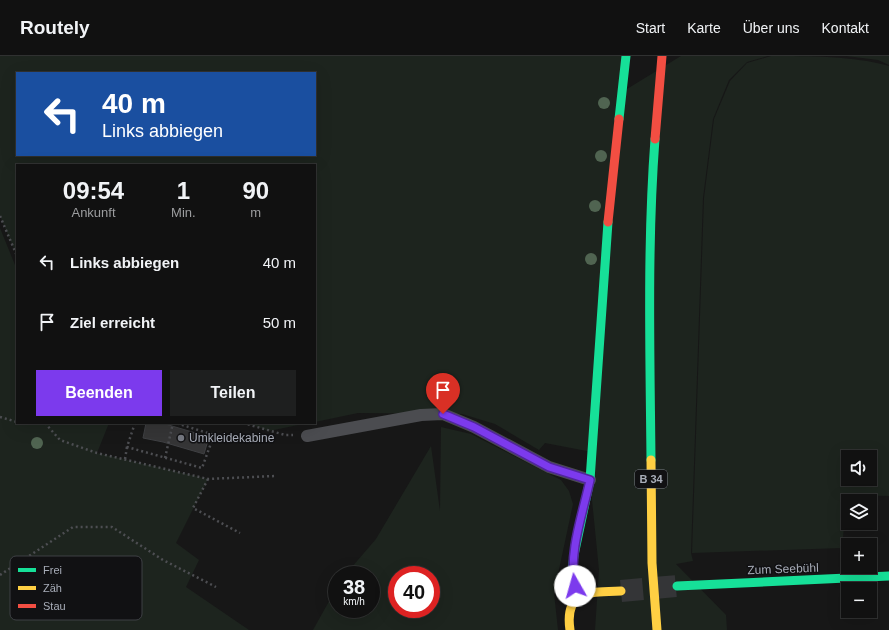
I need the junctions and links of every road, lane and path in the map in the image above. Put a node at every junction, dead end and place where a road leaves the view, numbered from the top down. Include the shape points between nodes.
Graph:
1 (626, 56) edge
2 (662, 56) edge
3 (0, 216) edge
4 (16, 254) edge
5 (0, 417) edge
6 (16, 422) edge
7 (46, 424) edge
8 (135, 424) edge
9 (175, 424) edge
10 (178, 424) edge
11 (246, 424) edge
12 (307, 436) joint
13 (126, 447) junction
14 (165, 458) junction
15 (125, 459) junction
16 (275, 476) dead end
17 (208, 479) junction
18 (590, 480) junction
19 (240, 533) dead end
20 (30, 556) edge
21 (10, 569) edge
22 (0, 576) edge
23 (889, 576) edge
24 (677, 586) tunnel mouth
25 (216, 587) dead end
26 (621, 591) tunnel mouth
27 (576, 598) junction
28 (570, 630) edge
29 (657, 630) edge

1 - 18 main road via 609,210
2 - 29 main road, B 34 via 652,182 650,297 652,563
3 - 4 path
5 - 6 path
7 - 15 path via 60,440 97,453
8 - 13 path
9 - 14 path
10 - 14 path via 214,435 202,468
11 - 12 path via 285,435
12 - 18 lane via 421,415 443,414 474,427 549,467
13 - 14 path
13 - 15 path
15 - 17 path
16 - 17 path
17 - 19 path via 194,508
18 - 27 main road via 574,555 572,572
20 - 25 path via 73,527 112,527 162,560
21 - 22 path
23 - 24 main road, Zum Seebühl
26 - 27 main road via 592,592
27 - 28 main road via 568,613

